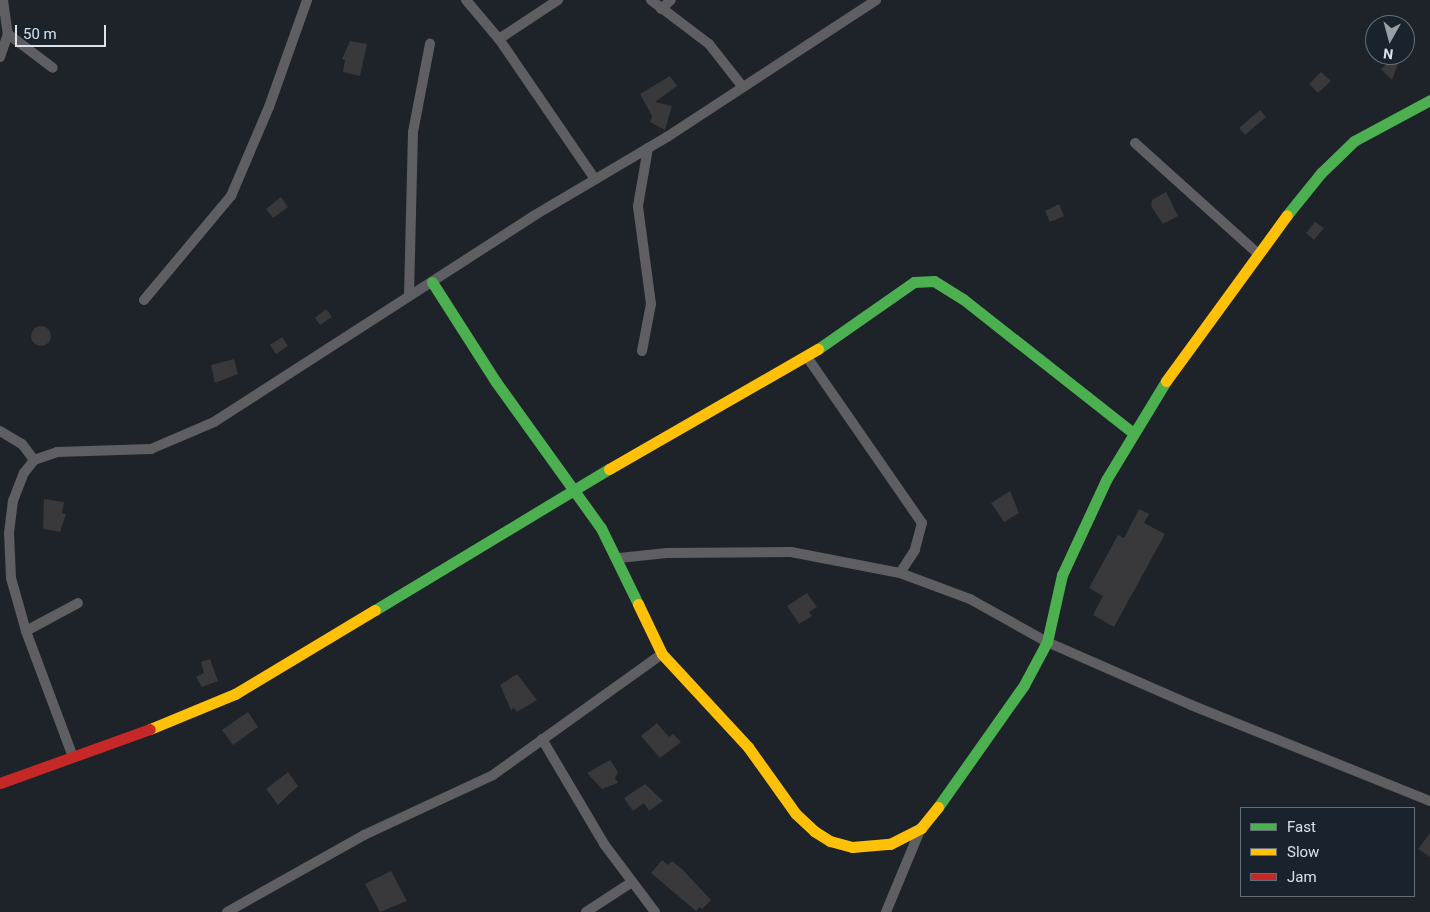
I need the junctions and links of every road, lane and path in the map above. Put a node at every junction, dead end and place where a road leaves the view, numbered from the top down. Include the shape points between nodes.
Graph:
1 (3, 0) edge
2 (307, 0) edge
3 (466, 0) edge
4 (558, 0) edge
5 (651, 0) edge
6 (671, 0) edge
7 (876, 0) edge
8 (661, 9) junction
9 (8, 34) junction
10 (499, 39) junction
11 (430, 44) dead end
12 (0, 57) edge
13 (52, 68) dead end
14 (742, 86) junction
15 (1430, 100) edge
16 (1135, 143) dead end
17 (648, 148) junction
18 (595, 180) junction
19 (1257, 253) junction
20 (432, 282) junction
21 (409, 294) junction
22 (144, 300) dead end
23 (642, 351) dead end
24 (807, 357) junction
25 (0, 430) edge
26 (1132, 432) junction
27 (34, 460) junction
28 (575, 492) junction
29 (618, 558) junction
30 (900, 573) junction
31 (78, 603) dead end
32 (26, 631) junction
33 (1047, 642) junction
34 (662, 654) junction
35 (542, 739) junction
36 (73, 756) junction
37 (0, 783) edge
38 (1430, 801) edge
39 (921, 828) junction
40 (632, 882) junction
41 (227, 912) edge
42 (586, 912) edge
43 (655, 912) edge
44 (886, 912) edge

1 - 9 street
2 - 22 street via 269,107 231,196
3 - 10 street
4 - 10 street
5 - 8 street
6 - 8 street
7 - 14 street
8 - 14 street via 709,44
9 - 12 street
9 - 13 street
10 - 18 street
11 - 21 street via 413,132
14 - 17 street
15 - 19 street via 1354,141 1321,173
16 - 19 street
17 - 18 street
17 - 23 street via 638,206 651,304
18 - 20 street
19 - 26 street
20 - 21 street
20 - 28 street via 496,382
21 - 27 street via 214,422 180,439 151,449 57,452
24 - 26 street via 914,282 934,281 963,299
24 - 28 street via 643,449
24 - 30 street via 922,523 915,550
25 - 27 street via 22,444
26 - 33 street via 1082,526 1062,575
27 - 32 street via 18,485 9,533 11,578
28 - 29 street
28 - 36 street via 235,694 187,716
29 - 30 street via 667,553 791,552
29 - 34 street
30 - 33 street via 970,600
31 - 32 street
32 - 36 street
33 - 38 street
33 - 39 street via 991,734
34 - 35 street
34 - 39 street via 748,747 796,814 814,831 830,841 868,848 904,840
35 - 40 street via 590,822
35 - 41 street via 476,784 364,835
36 - 37 street
39 - 44 street
40 - 42 street
40 - 43 street

